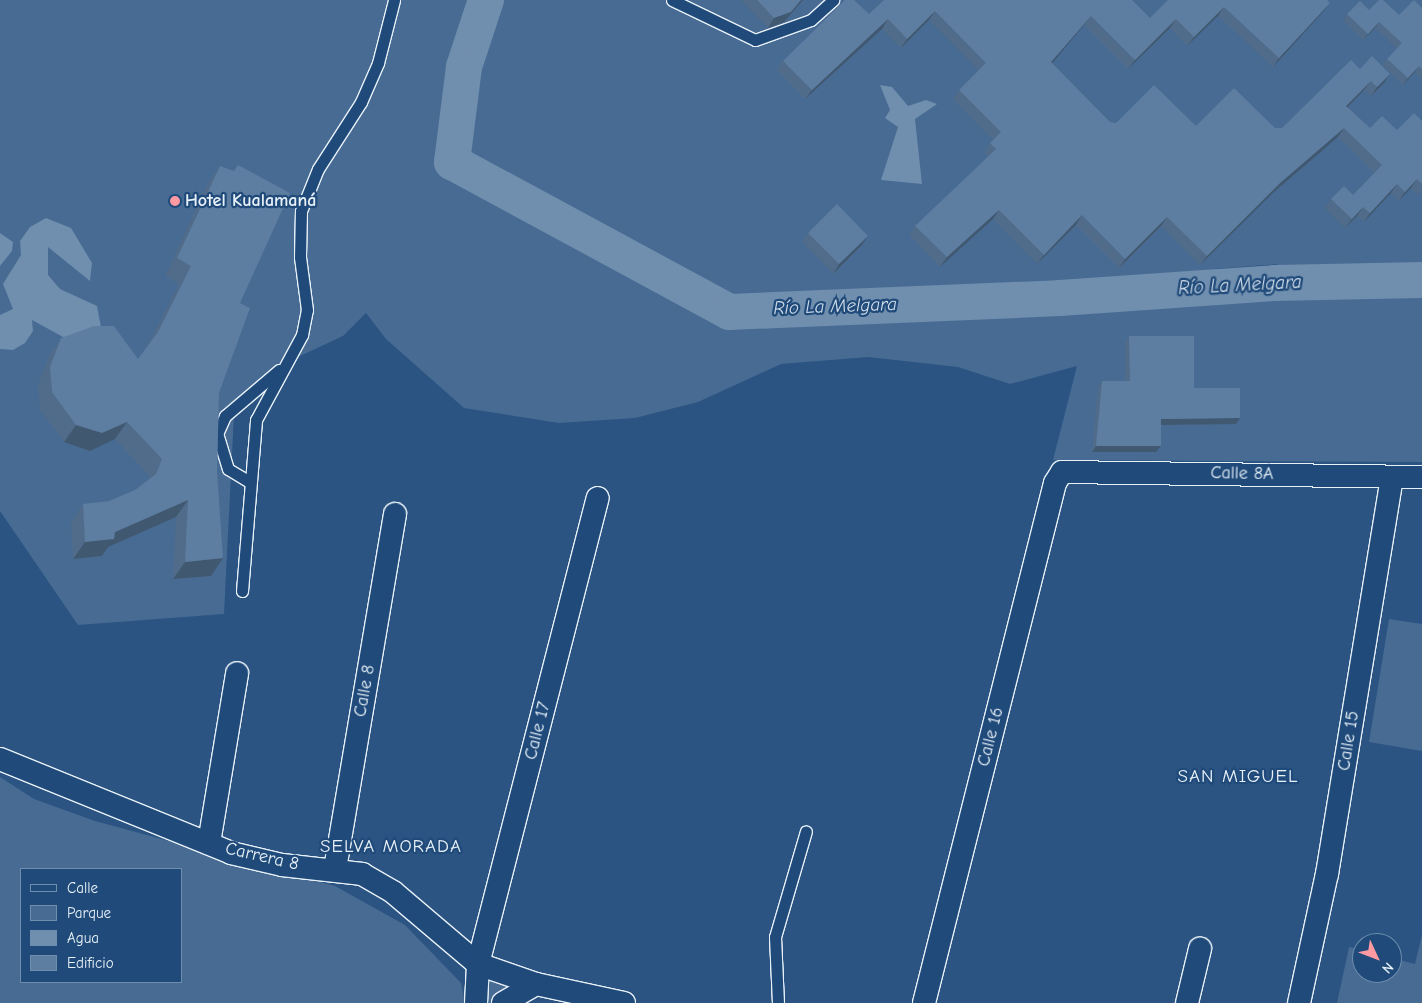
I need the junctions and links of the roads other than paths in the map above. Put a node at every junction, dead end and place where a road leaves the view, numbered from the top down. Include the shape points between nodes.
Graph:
1 (394, 0) edge
2 (672, 0) edge
3 (833, 0) edge
4 (280, 369) junction
5 (1062, 472) joint
6 (1422, 477) edge
7 (1392, 478) junction
8 (248, 482) junction
9 (598, 498) dead end
10 (395, 514) dead end
11 (242, 591) dead end
12 (237, 673) dead end
13 (0, 759) edge
14 (806, 831) dead end
15 (209, 843) junction
16 (335, 869) junction
17 (1200, 949) dead end
18 (478, 964) junction
19 (536, 984) junction
20 (476, 1003) edge
21 (503, 1003) edge
22 (624, 1003) edge
23 (778, 1003) edge
24 (924, 1003) edge
25 (1188, 1003) edge
26 (1299, 1003) edge

1 - 4 lane via 378,63 361,102 318,169 301,211 300,257 307,310 302,335
2 - 3 lane via 755,40 811,20
4 - 8 lane via 256,420
4 - 8 lane via 225,416 217,434 228,469
5 - 7 street, Calle 8A
5 - 24 street, Calle 16 via 1055,483
6 - 7 street, Calle 8A
7 - 26 street, Calle 15 via 1326,874
8 - 11 lane
9 - 18 street, Calle 17
10 - 16 street, Calle 8
12 - 15 street
13 - 15 street, Carrera 8
14 - 23 lane via 775,937
15 - 16 street, Carrera 8 via 282,865
16 - 18 street, Carrera 8 via 362,874 393,892
17 - 25 street
18 - 19 street, Carrera 8
18 - 20 street, Calle 17
19 - 21 street
19 - 22 street, Carrera 8

